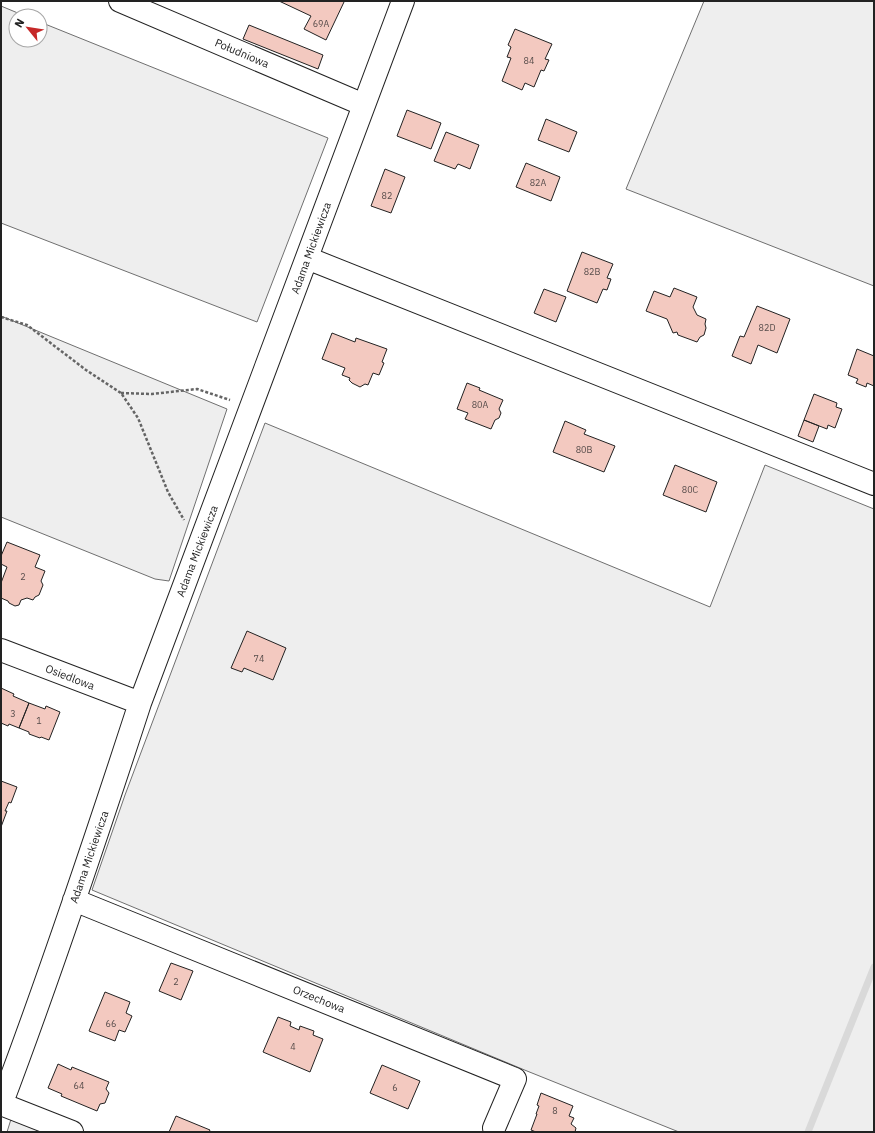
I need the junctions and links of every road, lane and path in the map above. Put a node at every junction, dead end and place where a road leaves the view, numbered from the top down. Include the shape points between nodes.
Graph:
1 (120, 1) edge
2 (403, 1) edge
3 (364, 104) junction
4 (307, 258) junction
5 (1, 318) edge
6 (120, 393) junction
7 (252, 406) junction
8 (874, 484) edge
9 (199, 545) junction
10 (1, 650) edge
11 (140, 703) junction
12 (74, 900) junction
13 (2, 1100) edge
14 (494, 1128) dead end
15 (72, 1132) edge

1 - 3 street, Południowa
2 - 3 street, Adama Mickiewicza
3 - 4 street, Adama Mickiewicza
4 - 7 street, Adama Mickiewicza
4 - 8 street
5 - 6 path via 27,325
6 - 7 path via 152,394 197,389
6 - 9 path via 138,418 168,492
7 - 9 street, Adama Mickiewicza
9 - 11 street, Adama Mickiewicza
10 - 11 street, Osiedlowa
11 - 12 street, Adama Mickiewicza
12 - 13 street, Adama Mickiewicza
12 - 14 street, Orzechowa via 515,1079
13 - 15 street

